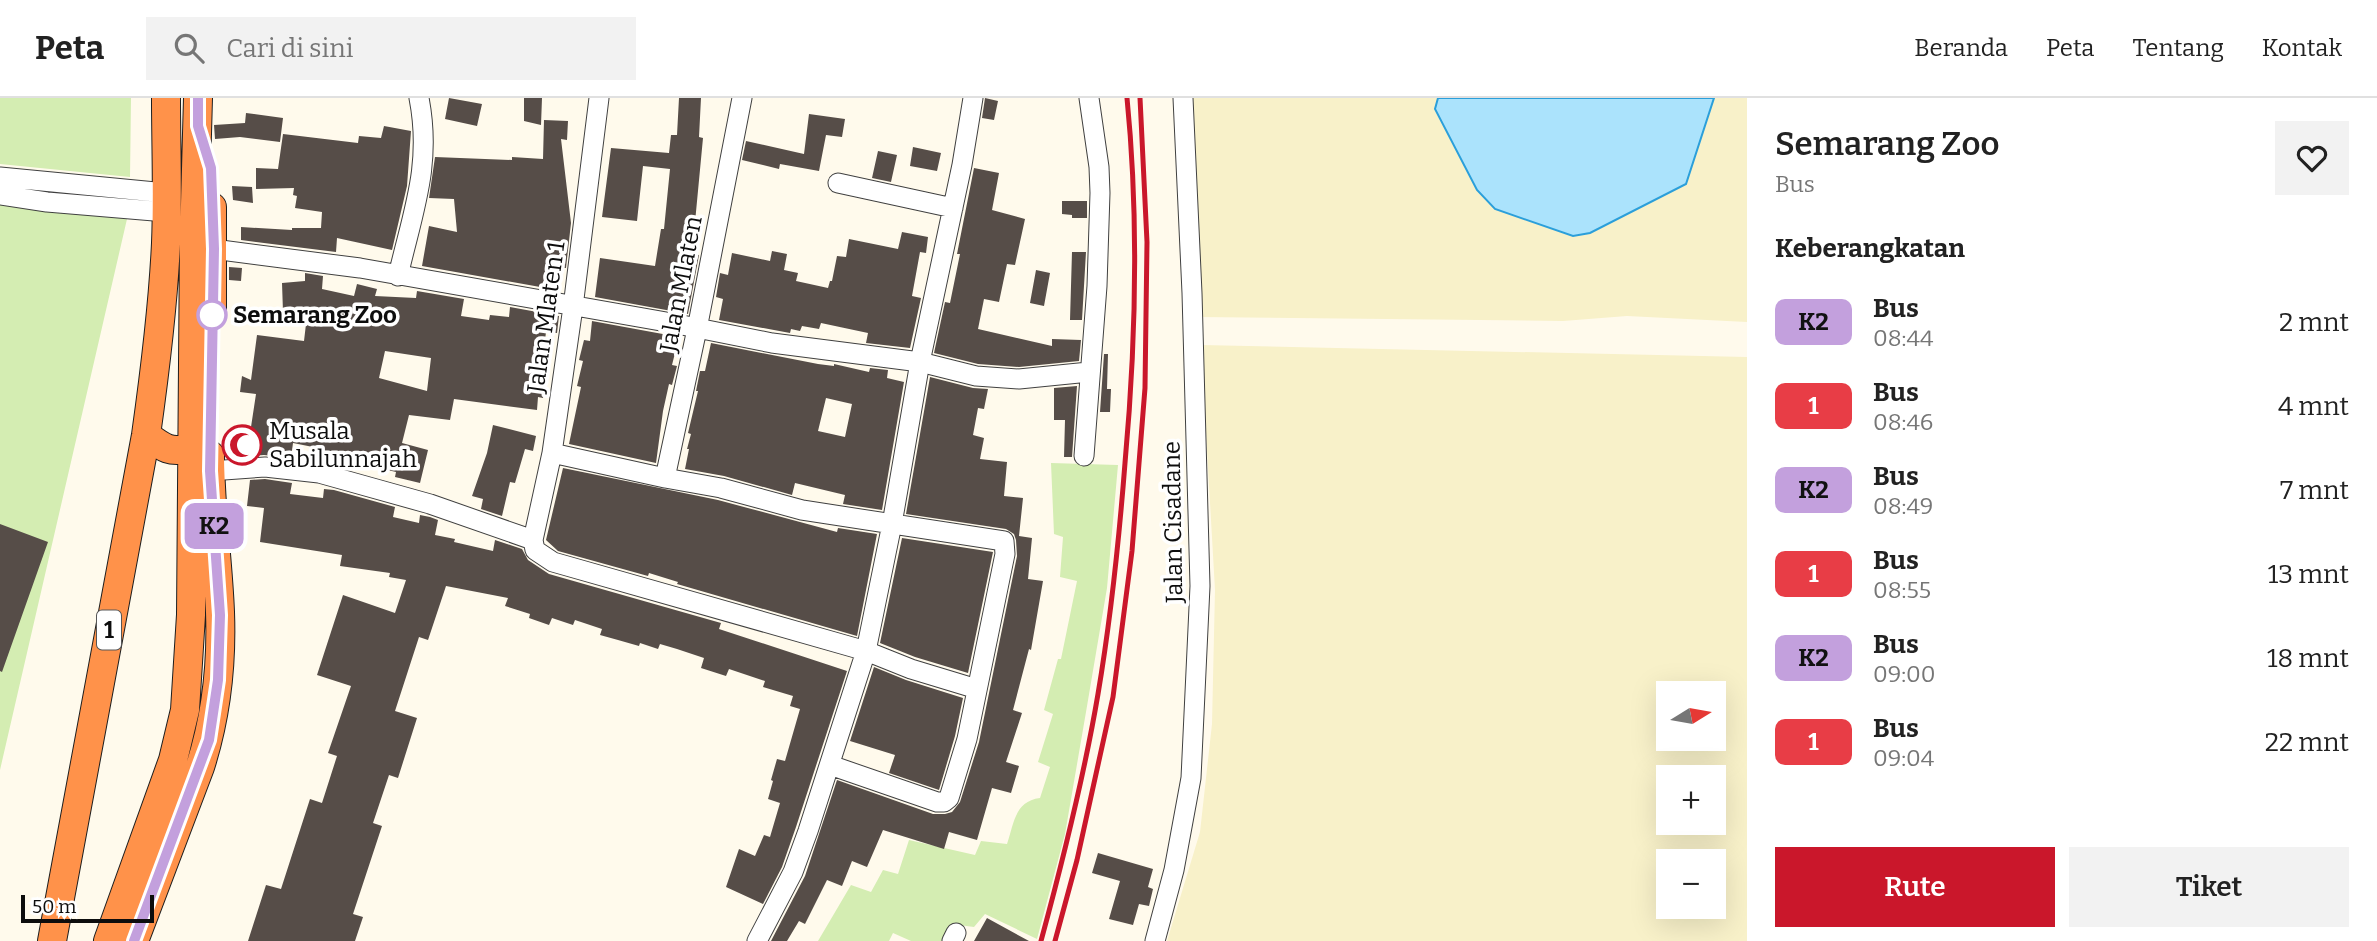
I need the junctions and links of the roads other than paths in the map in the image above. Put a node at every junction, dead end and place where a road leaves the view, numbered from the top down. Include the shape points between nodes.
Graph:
1 (166, 98) edge
2 (419, 98) edge
3 (598, 98) edge
4 (742, 98) edge
5 (973, 98) edge
6 (1088, 98) edge
7 (1183, 98) edge
8 (198, 112) edge
9 (0, 177) edge
10 (838, 183) dead end
11 (0, 195) edge
12 (953, 208) junction
13 (181, 227) junction
14 (398, 275) junction
15 (573, 307) junction
16 (697, 329) junction
17 (920, 362) junction
18 (1089, 372) junction
19 (146, 435) junction
20 (192, 443) junction
21 (552, 453) junction
22 (1084, 456) dead end
23 (210, 471) junction
24 (665, 478) junction
25 (892, 524) junction
26 (533, 540) junction
27 (866, 651) junction
28 (977, 689) junction
29 (830, 765) junction
30 (52, 941) edge
31 (108, 941) edge
32 (134, 941) edge
33 (757, 941) edge
34 (1154, 941) edge

1 - 13 highway, 1
2 - 14 street via 424,125 422,179
3 - 15 street, Jalan Mlaten 1
4 - 16 street, Jalan Mlaten
5 - 12 street
6 - 18 street via 1100,193
7 - 34 street, Jalan Cisadane via 1200,586 1191,778 1174,870
8 - 13 highway via 211,168
9 - 13 street
10 - 12 street
11 - 13 street
12 - 17 street
13 - 14 street via 294,258
13 - 19 highway, 1 via 161,318
13 - 20 highway, 1
13 - 23 highway
14 - 15 street
15 - 16 street
15 - 21 street, Jalan Mlaten 1
16 - 17 street
16 - 24 street, Jalan Mlaten
17 - 18 street via 976,376 1019,379
17 - 25 street
18 - 22 street
19 - 20 highway via 172,451 189,448
19 - 30 highway, 1
20 - 31 highway, 1 via 191,615 185,710 173,760
21 - 24 street
21 - 26 street, Jalan Mlaten 1
23 - 26 street via 265,467 319,473 430,504
23 - 32 highway via 220,615 216,702 200,767
24 - 25 street via 802,510
25 - 27 street
25 - 28 street via 1004,541
26 - 27 street via 535,550 553,562
27 - 28 street
27 - 29 street
28 - 29 street via 958,771 944,802
29 - 33 street via 793,872

